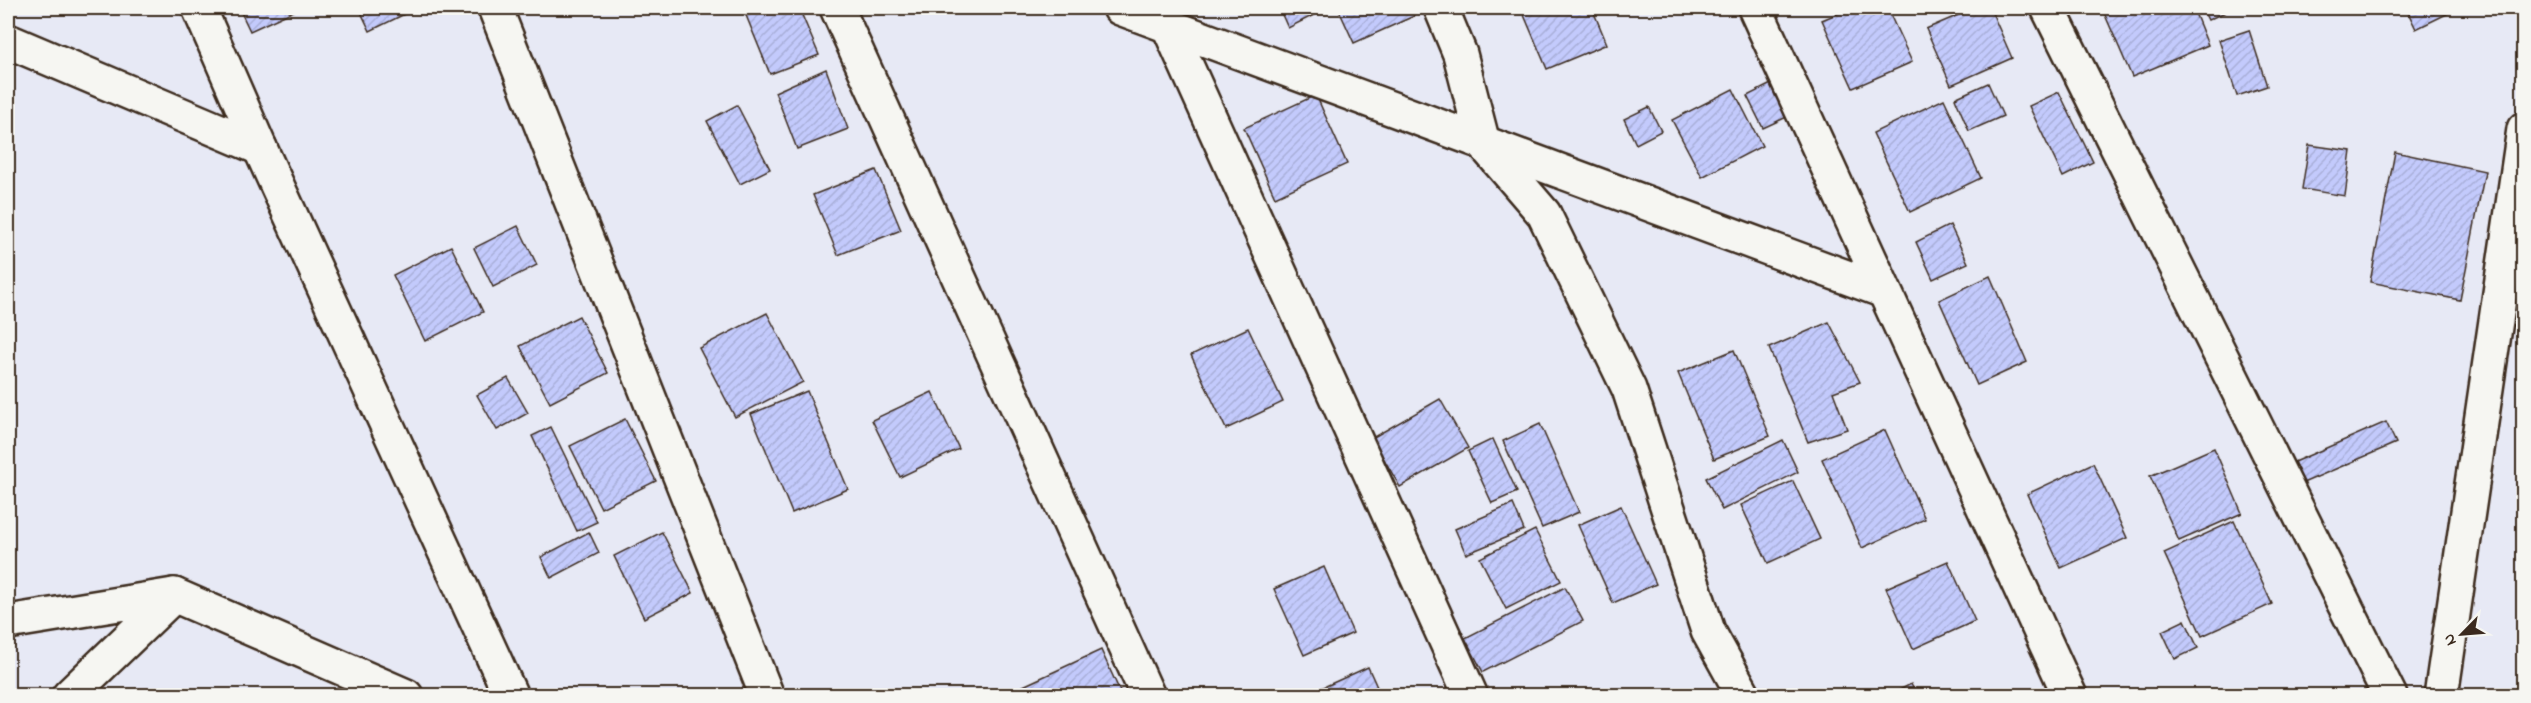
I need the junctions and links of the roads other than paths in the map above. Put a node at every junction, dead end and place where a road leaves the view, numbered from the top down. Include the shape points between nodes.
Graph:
1 (199, 8) edge
2 (495, 8) edge
3 (837, 8) edge
4 (1120, 8) edge
5 (1441, 8) edge
6 (1755, 8) edge
7 (2048, 8) edge
8 (1164, 16) edge
9 (8, 41) edge
10 (2523, 129) edge
11 (1483, 143) junction
12 (260, 148) junction
13 (1884, 291) junction
14 (174, 595) junction
15 (8, 622) edge
16 (69, 696) edge
17 (406, 696) edge
18 (511, 696) edge
19 (767, 696) edge
20 (1148, 696) edge
21 (1471, 696) edge
22 (1744, 696) edge
23 (2070, 696) edge
24 (2390, 696) edge
25 (2441, 696) edge

1 - 12 street
2 - 19 street
3 - 20 street
4 - 8 street
5 - 11 street via 1460,54
6 - 13 street
7 - 24 street
8 - 11 street
8 - 21 street
9 - 12 street
10 - 25 street
11 - 13 street
11 - 22 street via 1544,214 1629,389 1708,631
12 - 18 street
13 - 23 street
14 - 15 street
14 - 16 street
14 - 17 street

